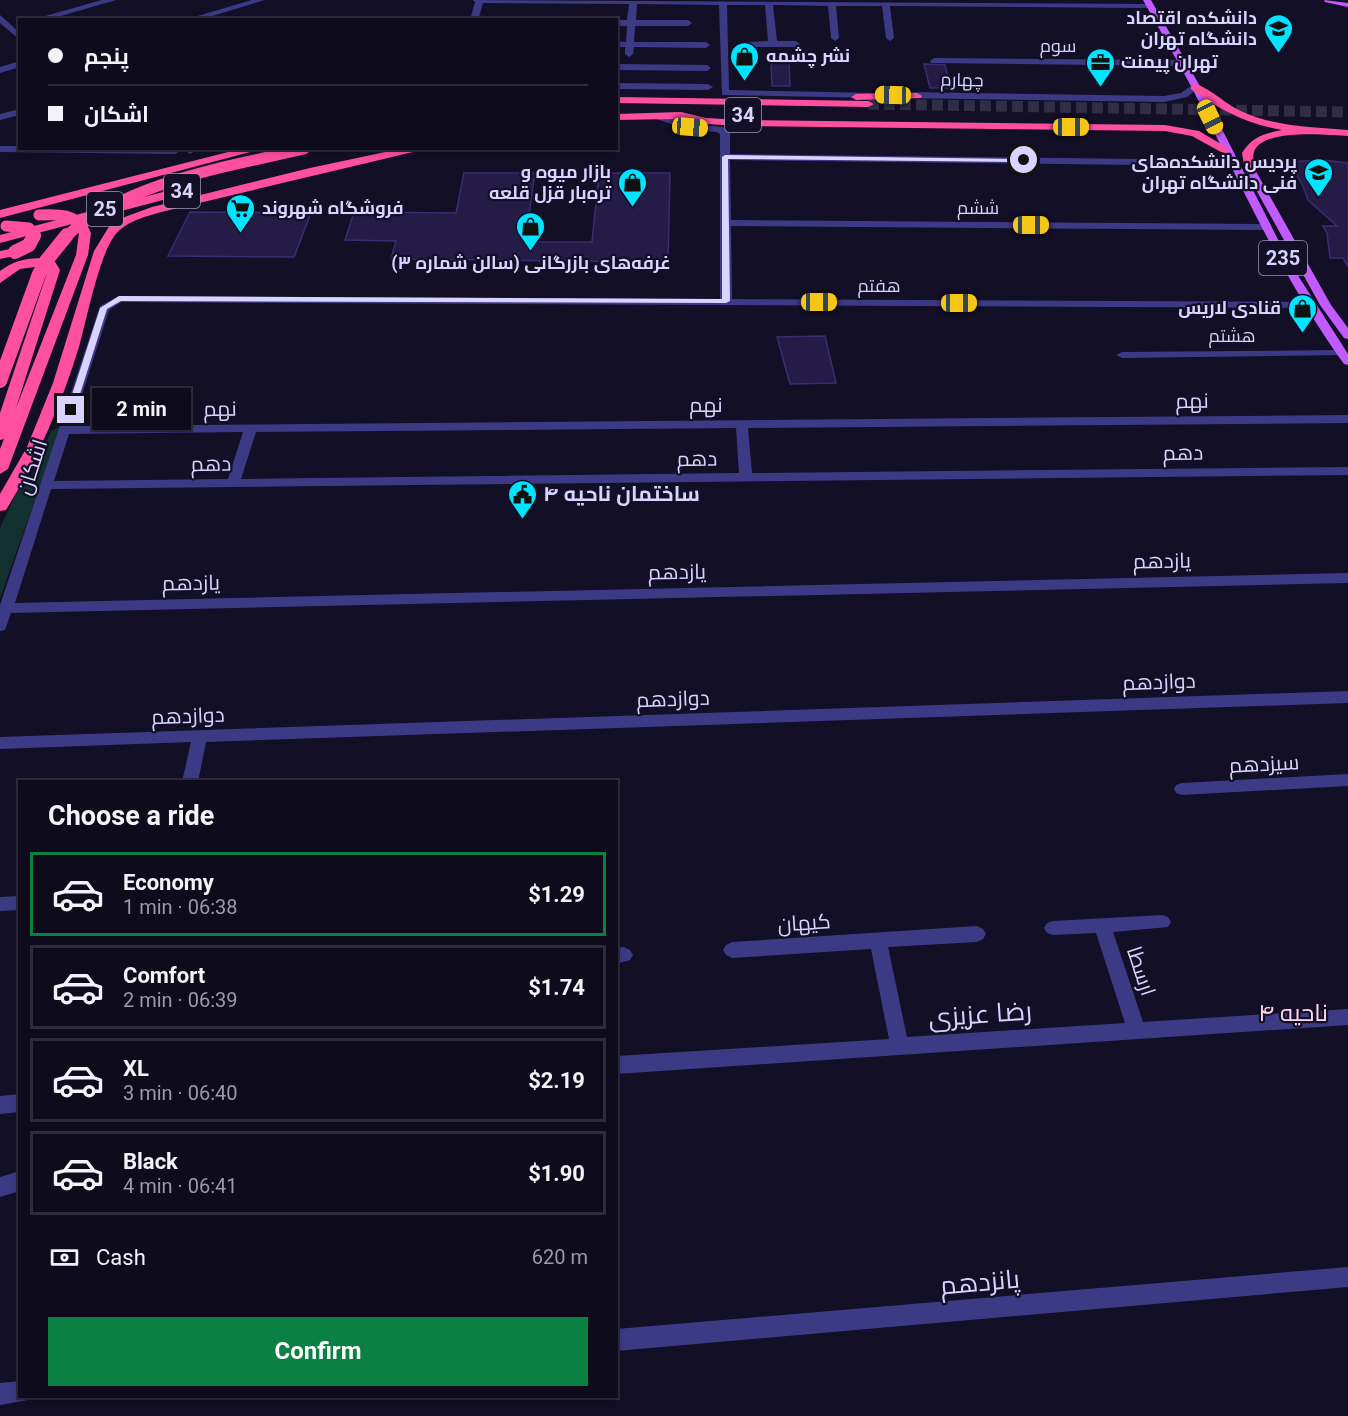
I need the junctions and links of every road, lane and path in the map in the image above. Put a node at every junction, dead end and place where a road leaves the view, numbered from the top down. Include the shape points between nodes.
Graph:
1 (112, 0) edge
2 (261, 0) edge
3 (478, 0) edge
4 (1328, 0) edge
5 (723, 1) edge
6 (633, 2) junction
7 (769, 3) junction
8 (832, 3) junction
9 (1149, 3) edge
10 (886, 4) junction
11 (1348, 4) edge
12 (0, 18) edge
13 (43, 18) edge
14 (195, 18) edge
15 (474, 18) edge
16 (618, 23) edge
17 (631, 23) junction
18 (688, 23) dead end
19 (4, 27) edge
20 (18, 37) edge
21 (835, 38) dead end
22 (890, 38) dead end
23 (618, 44) edge
24 (749, 44) dead end
25 (773, 44) junction
26 (796, 44) dead end
27 (630, 45) junction
28 (706, 45) dead end
29 (934, 61) dead end
30 (1182, 63) junction
31 (18, 65) edge
32 (618, 67) edge
33 (627, 67) junction
34 (707, 68) dead end
35 (0, 70) edge
36 (621, 86) edge
37 (708, 87) dead end
38 (1195, 87) junction
39 (917, 96) junction
40 (723, 98) junction
41 (618, 100) edge
42 (748, 102) junction
43 (618, 105) edge
44 (18, 112) edge
45 (671, 115) junction
46 (657, 116) junction
47 (0, 117) edge
48 (618, 117) edge
49 (618, 122) edge
50 (1309, 130) junction
51 (1348, 133) edge
52 (18, 140) edge
53 (0, 148) edge
54 (18, 148) edge
55 (117, 150) edge
56 (252, 150) edge
57 (300, 150) edge
58 (354, 150) edge
59 (414, 150) edge
60 (1225, 150) junction
61 (175, 151) dead end
62 (725, 157) junction
63 (1232, 163) junction
64 (1250, 168) joint
65 (0, 214) edge
66 (726, 223) junction
67 (2, 225) edge
68 (1266, 227) junction
69 (0, 239) edge
70 (0, 255) edge
71 (0, 279) edge
72 (125, 298) joint
73 (726, 301) junction
74 (1309, 305) junction
75 (1348, 336) edge
76 (1122, 355) dead end
77 (1345, 358) edge
78 (0, 381) edge
79 (1348, 419) edge
80 (742, 424) junction
81 (251, 428) junction
82 (64, 430) junction
83 (0, 435) edge
84 (0, 468) edge
85 (1348, 471) edge
86 (746, 477) junction
87 (233, 483) junction
88 (46, 485) junction
89 (0, 506) edge
90 (1348, 578) edge
91 (6, 608) junction
92 (0, 626) edge
93 (1348, 697) edge
94 (200, 736) junction
95 (0, 743) edge
96 (190, 780) edge
97 (1348, 780) edge
98 (1182, 789) dead end
99 (18, 903) edge
100 (0, 904) edge
101 (1162, 922) dead end
102 (1102, 925) junction
103 (1053, 928) dead end
104 (977, 934) dead end
105 (878, 940) junction
106 (732, 950) dead end
107 (1348, 1017) edge
108 (1137, 1031) junction
109 (900, 1046) junction
110 (618, 1065) edge
111 (18, 1103) edge
112 (0, 1105) edge
113 (18, 1182) edge
114 (0, 1187) edge
115 (1348, 1277) edge
116 (618, 1340) edge
117 (18, 1392) edge
118 (0, 1394) edge

1 - 13 street
2 - 14 street
3 - 6 street
3 - 15 street
4 - 11 main road
5 - 6 street
5 - 7 street
5 - 40 street
6 - 17 street
7 - 8 street
7 - 25 street
8 - 10 street
8 - 21 street
9 - 10 street
9 - 30 main road, 235
10 - 22 street
12 - 19 street
16 - 17 street
17 - 18 street
17 - 27 street
19 - 20 street
23 - 27 street
24 - 25 street
25 - 26 street
27 - 28 street
27 - 33 street
29 - 30 street, سوم
30 - 38 main road, 235
31 - 35 street
32 - 33 street
33 - 34 street
33 - 36 street
36 - 37 street
38 - 39 street, چهارم via 1184,95 1164,99
38 - 50 highway via 1241,118
38 - 60 main road, 235
39 - 40 street, چهارم
39 - 42 highway
40 - 41 highway, 34
40 - 42 highway, 34
40 - 43 highway
42 - 45 highway, 34 via 869,110
44 - 47 street
45 - 46 highway, 34
45 - 60 highway via 758,124 1165,128 1195,133
46 - 48 highway, 34
46 - 49 highway
46 - 62 street via 690,127 724,131
50 - 51 highway
50 - 64 highway via 1259,140 1247,153
52 - 53 street
53 - 54 street
55 - 61 street
56 - 65 highway, 34
57 - 78 highway, 25, bridge via 146,190 84,222 46,260
58 - 69 highway, 34
59 - 89 highway via 153,211 112,230 100,251 31,454
60 - 63 main road, 235
62 - 63 street
62 - 66 street
63 - 68 main road, 235
64 - 75 main road, 235 via 1326,305
66 - 68 street, ششم
66 - 73 street
67 - 70 highway, bridge via 23,226 33,232 34,240 15,252
67 - 84 highway, 25, bridge via 58,214 74,218 85,233 82,255
68 - 74 main road, 235
71 - 83 highway via 12,268 36,261 49,263 54,270
72 - 73 street, هفتم
72 - 82 street, اشکان via 104,308
73 - 74 street, هفتم
74 - 77 main road, 235
76 - 77 street, هشتم
79 - 80 street, نهم
80 - 81 street, نهم
80 - 86 street
81 - 82 street, نهم
81 - 87 street
82 - 88 street, اشکان
85 - 86 street, دهم
86 - 87 street, دهم
87 - 88 street, دهم
88 - 91 street, اشکان
90 - 91 street, یازدهم
91 - 92 street, اشکان
93 - 94 street, دوازدهم
94 - 95 street, دوازدهم
94 - 96 street
97 - 98 street, سیزدهم
99 - 100 street
101 - 102 street, ارسطا
102 - 103 street, ارسطا
102 - 108 street, ارسطا
104 - 105 street, کیهان
105 - 106 street, کیهان
105 - 109 street
107 - 108 street, رضا عزیزی
108 - 109 street, رضا عزیزی
109 - 110 street, رضا عزیزی
111 - 112 street
113 - 114 street
115 - 116 street, پانزدهم
117 - 118 street

